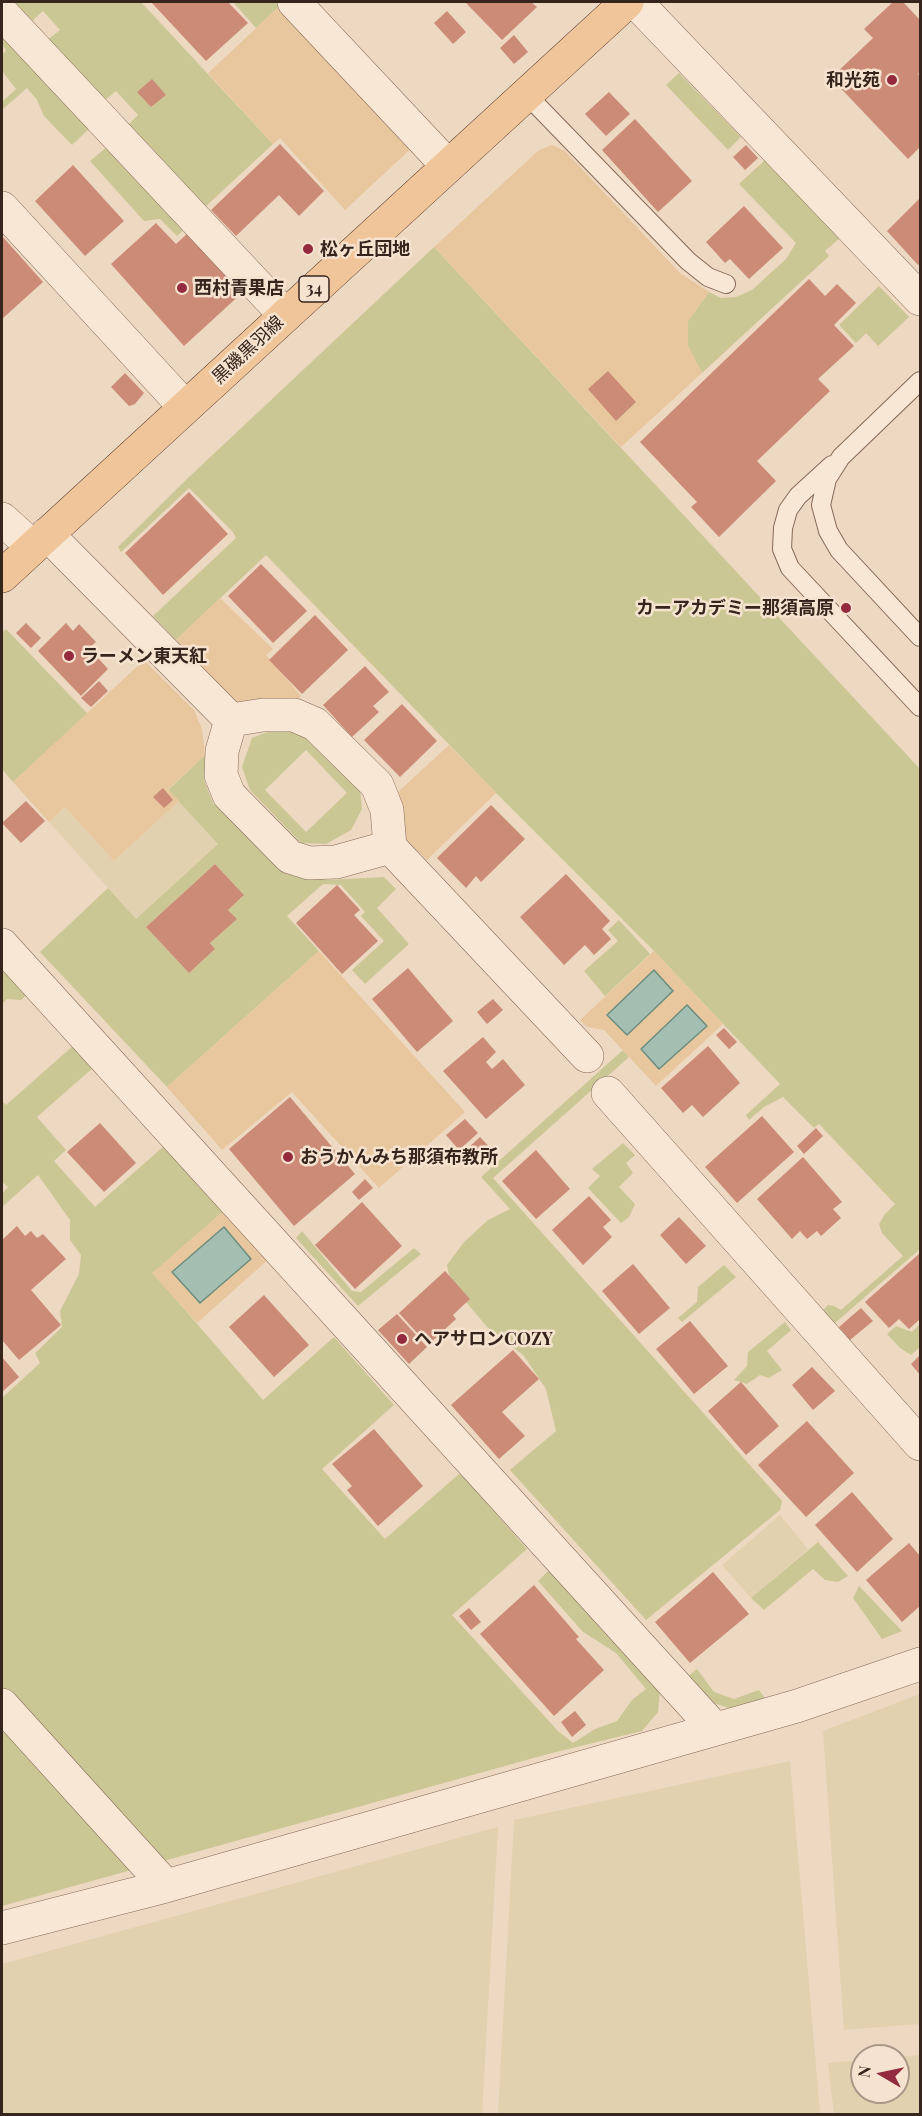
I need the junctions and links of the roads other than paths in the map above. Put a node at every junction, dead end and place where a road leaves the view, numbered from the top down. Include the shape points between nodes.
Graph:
1 (294, 2) edge
2 (618, 5) edge
3 (2, 12) edge
4 (526, 94) junction
5 (448, 166) junction
6 (2, 208) edge
7 (726, 284) dead end
8 (921, 299) edge
9 (285, 315) junction
10 (920, 381) edge
11 (185, 407) junction
12 (841, 457) junction
13 (2, 519) edge
14 (40, 541) junction
15 (2, 576) edge
16 (921, 637) edge
17 (921, 706) edge
18 (231, 720) junction
19 (390, 847) junction
20 (2, 945) edge
21 (587, 1056) dead end
22 (608, 1094) dead end
23 (921, 1444) edge
24 (921, 1664) edge
25 (2, 1705) edge
26 (715, 1729) junction
27 (166, 1886) junction
28 (2, 1928) edge

1 - 5 street
2 - 4 main road, 黒磯黒羽線 / 34
2 - 8 street
3 - 9 street
4 - 5 main road, 黒磯黒羽線 / 34
4 - 7 lane via 688,261 708,277
5 - 9 main road, 黒磯黒羽線 / 34
6 - 11 street
9 - 11 main road, 黒磯黒羽線 / 34
10 - 12 lane
11 - 14 main road, 黒磯黒羽線 / 34
12 - 16 lane via 827,479 821,506 828,531 839,550
12 - 17 lane via 788,510 782,549 790,568
13 - 14 street
14 - 15 main road, 黒磯黒羽線 / 34
14 - 18 street
18 - 19 street via 294,715 315,724 377,785 387,810
18 - 19 street via 222,752 221,776 229,795 290,857 309,863 336,862
19 - 21 street
20 - 26 street
22 - 23 street
24 - 26 street
25 - 27 street
26 - 27 street
27 - 28 street

